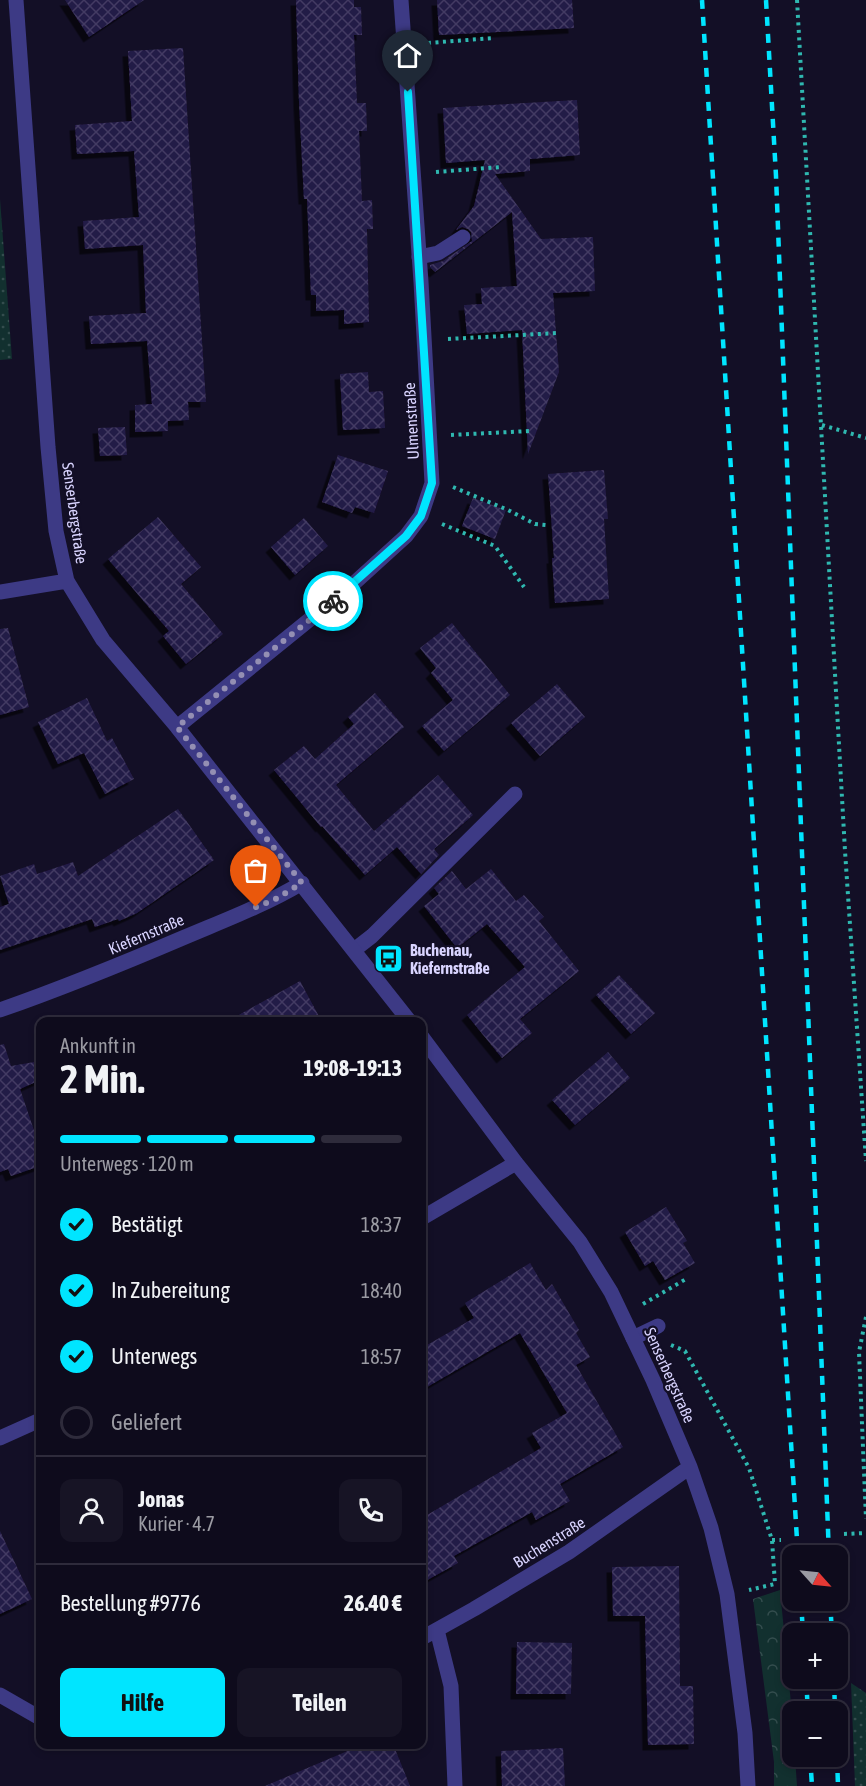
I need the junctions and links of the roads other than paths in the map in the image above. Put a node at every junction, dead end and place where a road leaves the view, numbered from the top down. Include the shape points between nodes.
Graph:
1 (16, 0) edge
2 (401, 0) edge
3 (463, 237) dead end
4 (419, 257) junction
5 (66, 581) junction
6 (0, 591) edge
7 (177, 727) junction
8 (515, 794) dead end
9 (302, 883) junction
10 (354, 950) junction
11 (0, 1010) edge
12 (406, 1017) edge
13 (426, 1042) edge
14 (516, 1163) junction
15 (426, 1216) edge
16 (658, 1326) dead end
17 (633, 1338) junction
18 (36, 1422) edge
19 (0, 1438) edge
20 (690, 1467) junction
21 (437, 1630) junction
22 (426, 1636) edge
23 (0, 1695) edge
24 (36, 1716) edge
25 (455, 1786) edge
26 (748, 1786) edge

1 - 5 street, Senserbergstraße via 56,531
2 - 4 street, Ulmenstraße
3 - 4 street via 438,253
4 - 7 street, Ulmenstraße via 432,483 421,516 406,536 351,586
5 - 6 street
5 - 7 street, Senserbergstraße via 103,640
7 - 9 street, Senserbergstraße
8 - 10 street
9 - 10 street, Senserbergstraße
9 - 11 street, Kiefernstraße via 274,900
10 - 12 street, Senserbergstraße
13 - 14 street, Senserbergstraße
14 - 15 street
14 - 17 street, Senserbergstraße via 580,1242
16 - 17 street
17 - 20 street, Senserbergstraße
18 - 19 street
20 - 21 street, Buchenstraße via 569,1552
20 - 26 street, Senserbergstraße via 711,1528 727,1594
21 - 22 street, Buchenstraße
21 - 25 street via 451,1686
23 - 24 street

